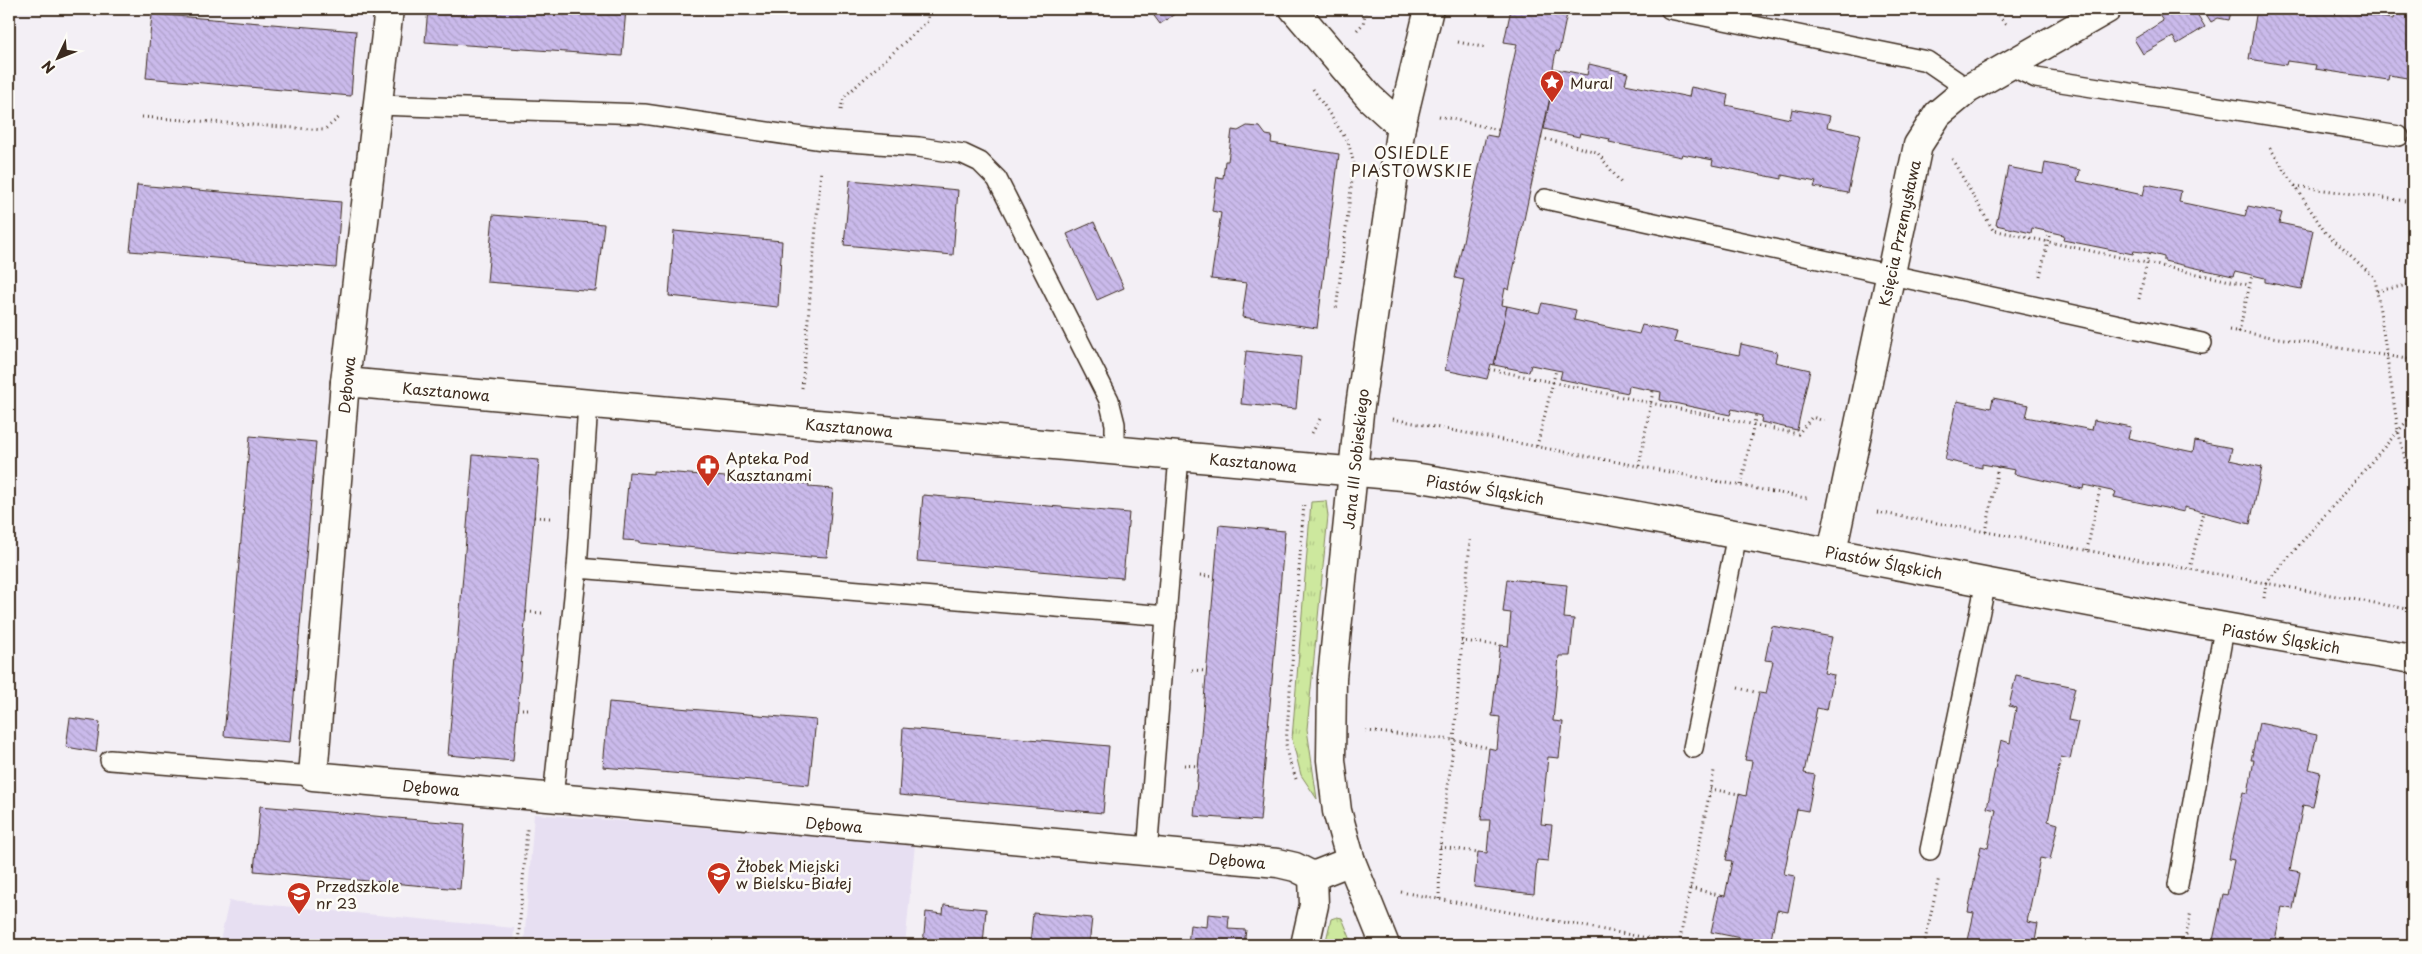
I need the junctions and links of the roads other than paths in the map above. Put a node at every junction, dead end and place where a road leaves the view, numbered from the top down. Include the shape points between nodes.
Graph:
1 (389, 9) edge
2 (1294, 9) edge
3 (1429, 9) edge
4 (1670, 9) edge
5 (2107, 9) edge
6 (2009, 65) junction
7 (1968, 89) junction
8 (378, 105) junction
9 (1402, 126) junction
10 (2399, 136) dead end
11 (1544, 199) dead end
12 (1890, 276) junction
13 (2202, 343) road end
14 (345, 382) junction
15 (588, 404) junction
16 (1116, 450) junction
17 (1179, 456) junction
18 (1353, 471) junction
19 (1737, 535) junction
20 (1832, 552) junction
21 (577, 568) junction
22 (1986, 582) junction
23 (1167, 616) junction
24 (2224, 629) junction
25 (2413, 659) edge
26 (1693, 748) dead end
27 (110, 760) dead end
28 (313, 776) junction
29 (541, 797) junction
30 (1930, 850) dead end
31 (1147, 852) junction
32 (1351, 861) junction
33 (1319, 874) junction
34 (2178, 885) dead end
35 (1305, 945) edge
36 (1385, 945) edge

1 - 8 street, Dębowa
2 - 9 street via 1370,98
3 - 9 street, Jana III Sobieskiego
4 - 7 lane via 1927,62
5 - 6 street, Księcia Przemysława
6 - 7 street, Księcia Przemysława
6 - 10 lane via 2036,78
7 - 12 street, Księcia Przemysława via 1938,114 1918,145
8 - 14 street, Dębowa
8 - 16 lane via 644,114 830,140 963,154 980,162 997,179 1109,400 1115,424
9 - 18 street, Jana III Sobieskiego
11 - 12 lane
12 - 13 lane
12 - 20 street, Księcia Przemysława
14 - 15 street, Kasztanowa
14 - 28 street, Dębowa
15 - 16 street, Kasztanowa
15 - 21 lane
16 - 17 street, Kasztanowa
17 - 18 street, Kasztanowa
17 - 23 lane
18 - 19 street, Piastów Śląskich via 1414,477 1565,502
18 - 32 street, Jana III Sobieskiego via 1330,718 1337,811
19 - 20 street, Piastów Śląskich
19 - 26 lane
20 - 22 street, Piastów Śląskich
21 - 23 lane
21 - 29 lane
22 - 24 street, Piastów Śląskich
22 - 30 lane
23 - 31 lane
24 - 25 street, Piastów Śląskich
24 - 34 lane
27 - 28 lane
28 - 29 street, Dębowa
29 - 31 street, Dębowa
31 - 33 street, Dębowa via 1278,863
32 - 33 street
32 - 36 street, Jana III Sobieskiego
33 - 35 street

